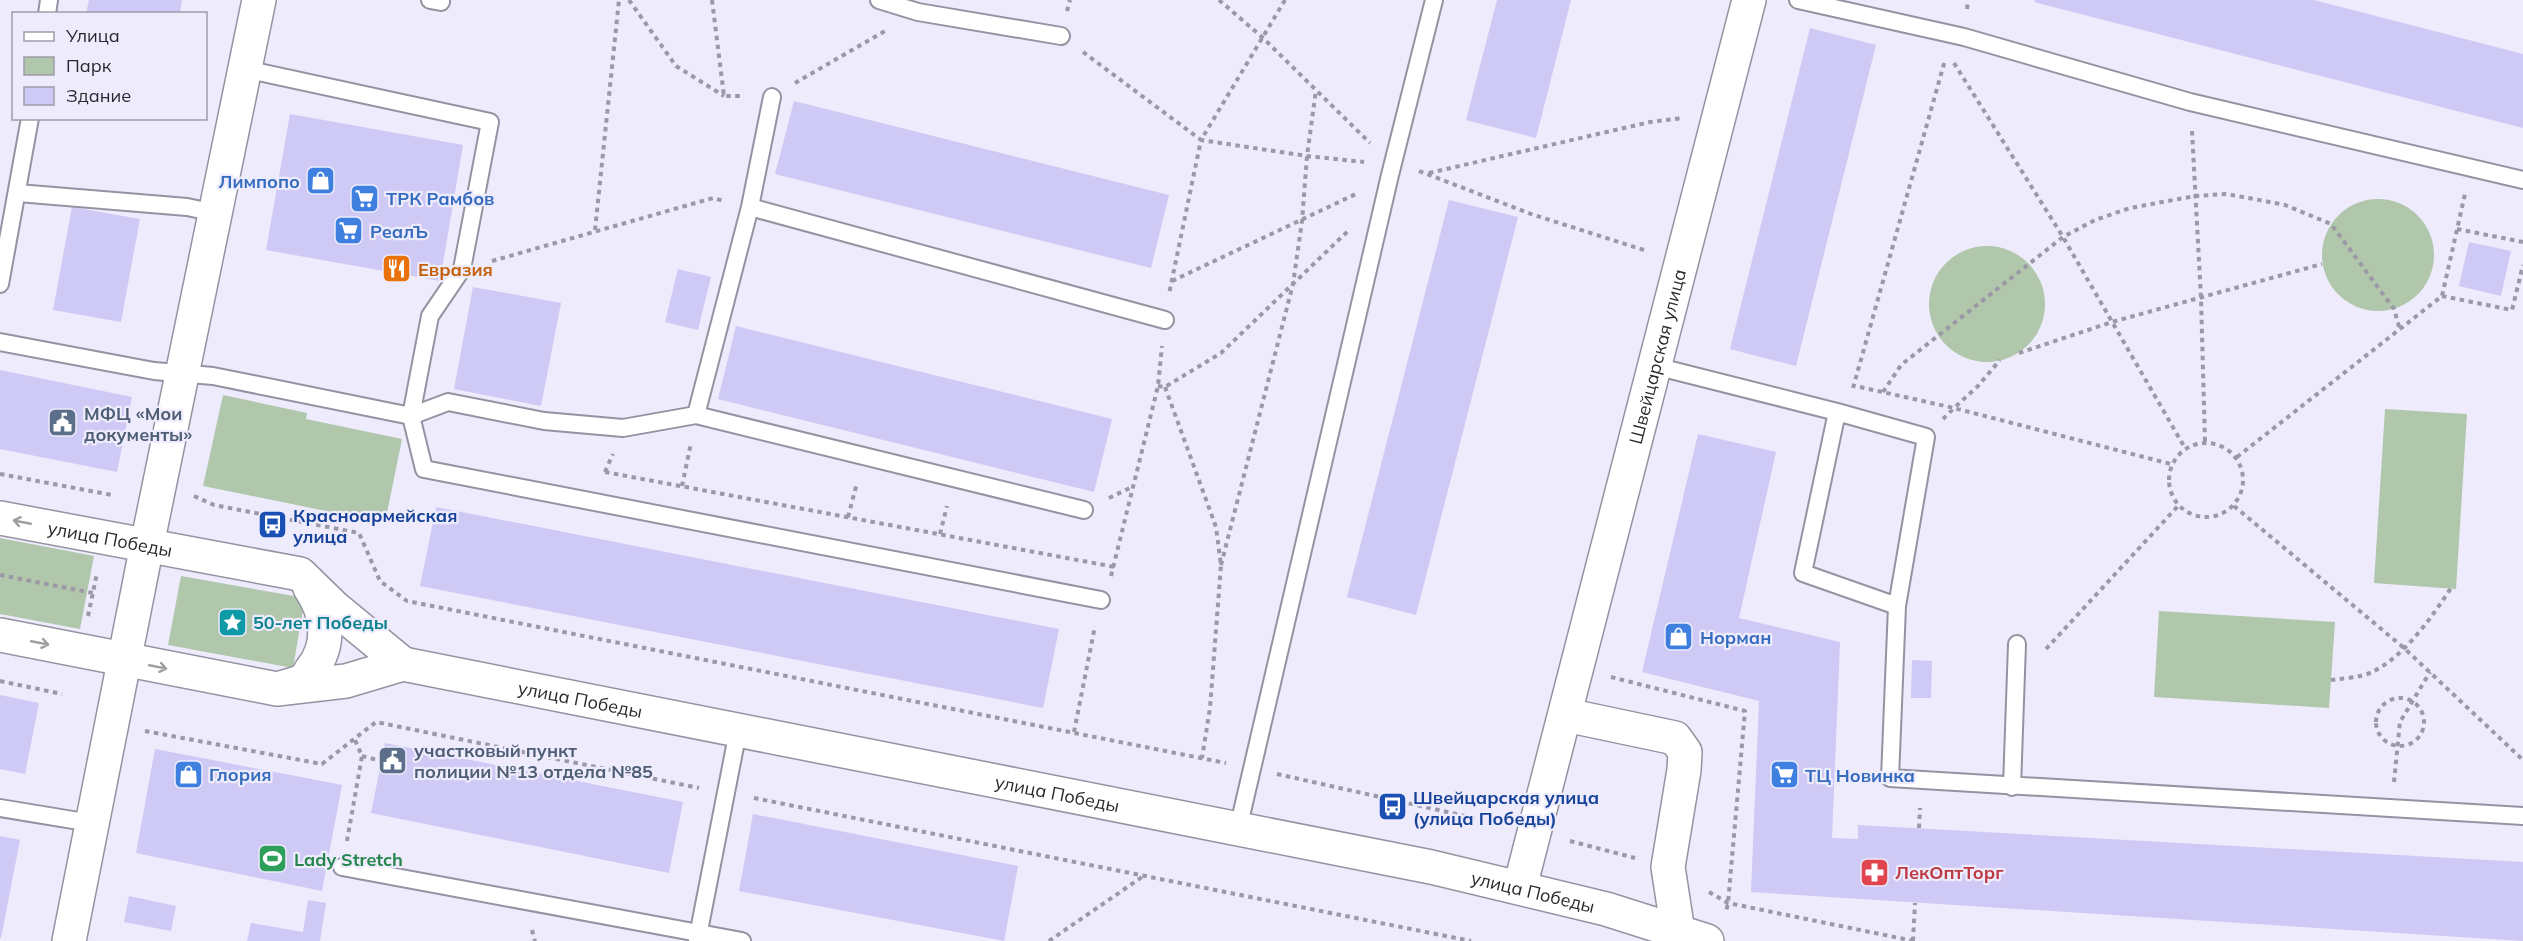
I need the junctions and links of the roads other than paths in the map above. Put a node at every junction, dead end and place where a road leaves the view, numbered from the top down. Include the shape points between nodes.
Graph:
1 (259, 0) edge
2 (430, 0) edge
3 (441, 0) edge
4 (879, 0) edge
5 (1434, 0) edge
6 (1749, 0) edge
7 (1798, 0) edge
8 (1061, 36) road end
9 (245, 69) junction
10 (772, 97) road end
11 (30, 120) edge
12 (2523, 180) edge
13 (18, 193) junction
14 (750, 207) junction
15 (216, 213) junction
16 (0, 284) edge
17 (1165, 320) road end
18 (0, 342) edge
19 (1655, 366) junction
20 (184, 374) junction
21 (1841, 413) junction
22 (696, 415) junction
23 (411, 416) junction
24 (1084, 510) dead end
25 (0, 518) edge
26 (147, 545) junction
27 (300, 574) junction
28 (1101, 600) road end
29 (1898, 606) junction
30 (0, 635) edge
31 (2017, 644) dead end
32 (124, 660) junction
33 (403, 664) junction
34 (277, 689) junction
35 (1566, 715) junction
36 (738, 731) junction
37 (2012, 787) junction
38 (0, 808) edge
39 (2523, 816) edge
40 (91, 824) junction
41 (1238, 829) junction
42 (342, 867) road end
43 (1520, 887) junction
44 (698, 937) edge
45 (1687, 938) edge
46 (69, 941) edge
47 (742, 941) edge

1 - 9 main road
2 - 3 lane
4 - 8 lane via 918,12
5 - 41 lane
6 - 19 main road, Швейцарская улица
7 - 12 lane via 1964,37 2190,102
9 - 15 main road
9 - 23 lane via 490,122 462,269 430,316
10 - 14 lane
11 - 13 lane
13 - 15 lane via 187,207
13 - 16 lane
14 - 17 lane
14 - 22 lane
15 - 20 main road
18 - 20 lane
19 - 21 lane
19 - 35 main road, Швейцарская улица
20 - 23 lane via 213,376
20 - 26 main road
21 - 29 lane via 1926,437
21 - 29 lane via 1803,573
22 - 23 lane via 623,428 544,421 448,402
22 - 24 lane
23 - 28 lane via 424,469
26 -> 25 main road, улица Победы
26 - 27 main road, улица Победы
26 - 32 main road
27 - 33 main road, улица Победы
27 - 34 main road via 318,600 325,620 324,647 303,680
29 - 37 lane via 1890,778
30 -> 32 main road, улица Победы
31 - 37 lane
32 -> 34 main road, улица Победы
32 - 40 main road
33 - 34 main road, улица Победы via 346,681
33 - 36 main road, улица Победы
35 - 43 main road, Швейцарская улица
35 - 45 main road via 1675,738 1685,752 1668,867
36 - 41 main road, улица Победы
36 - 44 lane
37 - 39 lane
38 - 40 lane
40 - 46 main road
41 - 43 main road, улица Победы
42 - 44 lane
43 - 45 main road, улица Победы via 1606,909
44 - 47 lane

